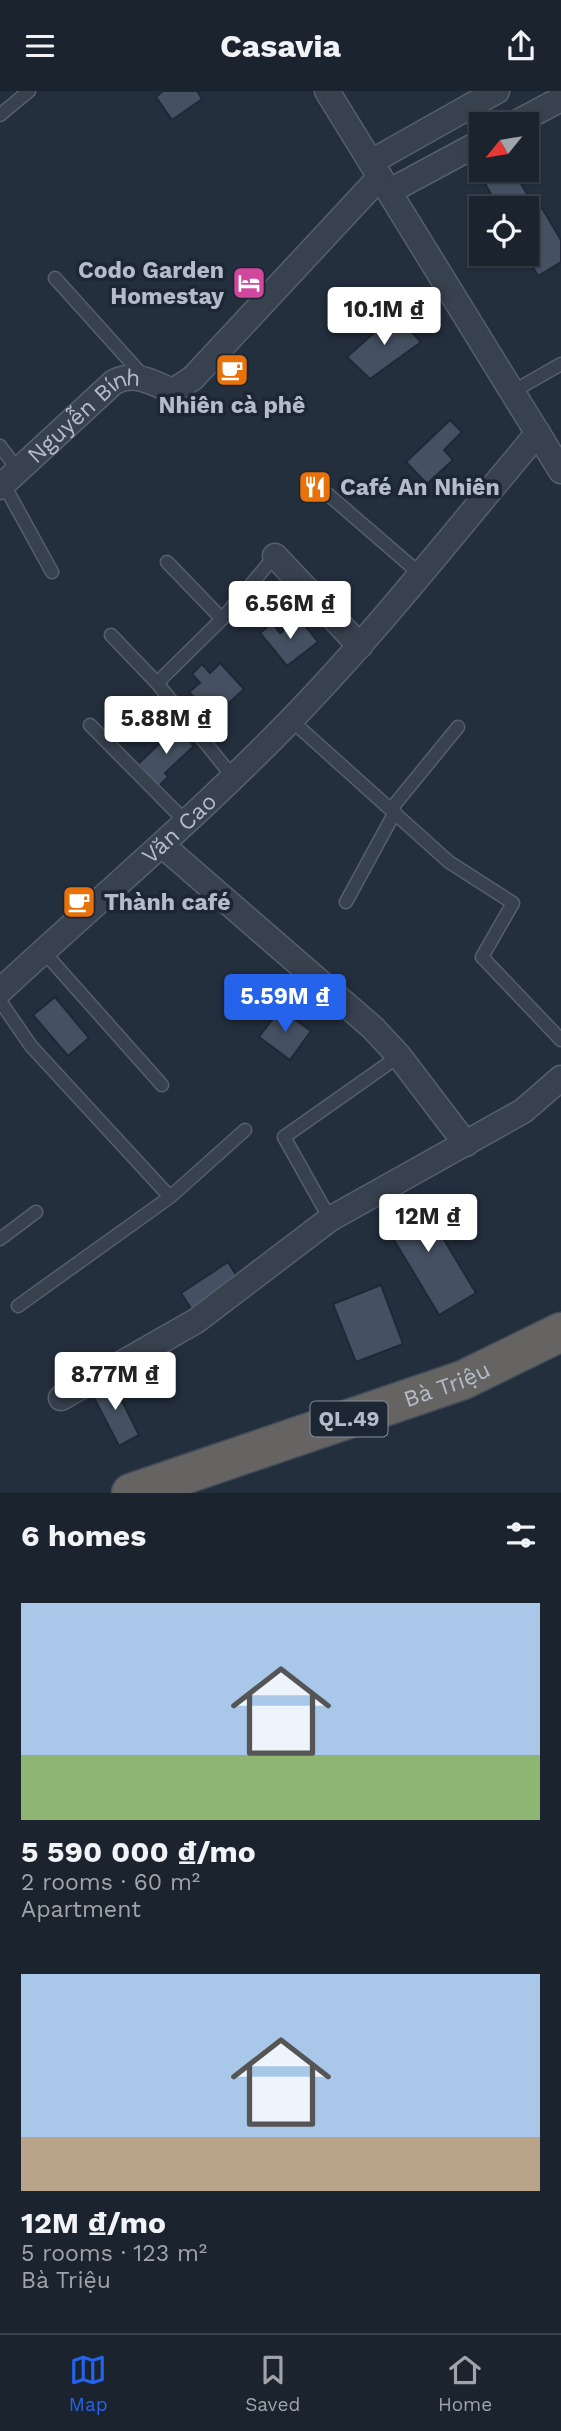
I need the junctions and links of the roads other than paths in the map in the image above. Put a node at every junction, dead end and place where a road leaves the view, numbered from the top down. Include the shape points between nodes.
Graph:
1 (29, 91) edge
2 (327, 91) edge
3 (497, 91) edge
4 (561, 99) edge
5 (537, 112) edge
6 (0, 115) edge
7 (469, 146) edge
8 (380, 177) junction
9 (55, 278) dead end
10 (561, 364) edge
11 (144, 377) junction
12 (512, 392) junction
13 (538, 433) junction
14 (0, 446) edge
15 (561, 471) edge
16 (7, 480) edge
17 (316, 484) dead end
18 (275, 557) joint
19 (167, 562) dead end
20 (52, 572) dead end
21 (419, 573) junction
22 (222, 619) junction
23 (111, 635) dead end
24 (360, 646) junction
25 (156, 683) junction
26 (291, 720) junction
27 (90, 725) dead end
28 (458, 727) dead end
29 (233, 777) junction
30 (393, 810) junction
31 (186, 822) junction
32 (162, 845) junction
33 (346, 902) dead end
34 (43, 951) junction
35 (0, 991) edge
36 (0, 1002) edge
37 (561, 1040) edge
38 (399, 1056) junction
39 (561, 1078) edge
40 (162, 1085) dead end
41 (245, 1130) dead end
42 (466, 1144) junction
43 (170, 1197) junction
44 (36, 1212) dead end
45 (330, 1219) junction
46 (0, 1239) edge
47 (18, 1306) dead end
48 (561, 1332) edge
49 (61, 1398) dead end
50 (131, 1493) edge

1 - 6 lane
2 - 8 street
3 - 8 street
4 - 5 street
7 - 8 street
8 - 11 street, Nguyễn Bính via 192,378 173,390
8 - 12 street
9 - 11 lane
10 - 12 lane
11 - 16 street, Nguyễn Bính via 114,382
12 - 13 street
13 - 15 street
13 - 21 street, Văn Cao
14 - 16 lane
16 - 20 lane
17 - 21 lane
18 - 22 lane
18 - 24 street
19 - 22 lane
21 - 24 street, Văn Cao
22 - 25 lane
23 - 25 lane
24 - 26 street, Văn Cao
25 - 29 lane
26 - 29 street, Văn Cao
26 - 30 lane
27 - 31 lane
28 - 30 lane
29 - 31 street, Văn Cao
30 - 33 lane
30 - 37 lane via 449,862 513,903 482,957
31 - 32 street, Văn Cao
32 - 34 street, Văn Cao
32 - 38 street via 336,993
34 - 35 street, Văn Cao
34 - 40 lane
36 - 43 lane via 31,1046
38 - 42 street
38 - 45 lane via 284,1137
39 - 42 street via 523,1111
41 - 43 lane
42 - 45 street
43 - 47 lane
44 - 46 lane
45 - 49 street via 196,1321
48 - 50 highway, Bà Triệu / QL.49 via 463,1380

